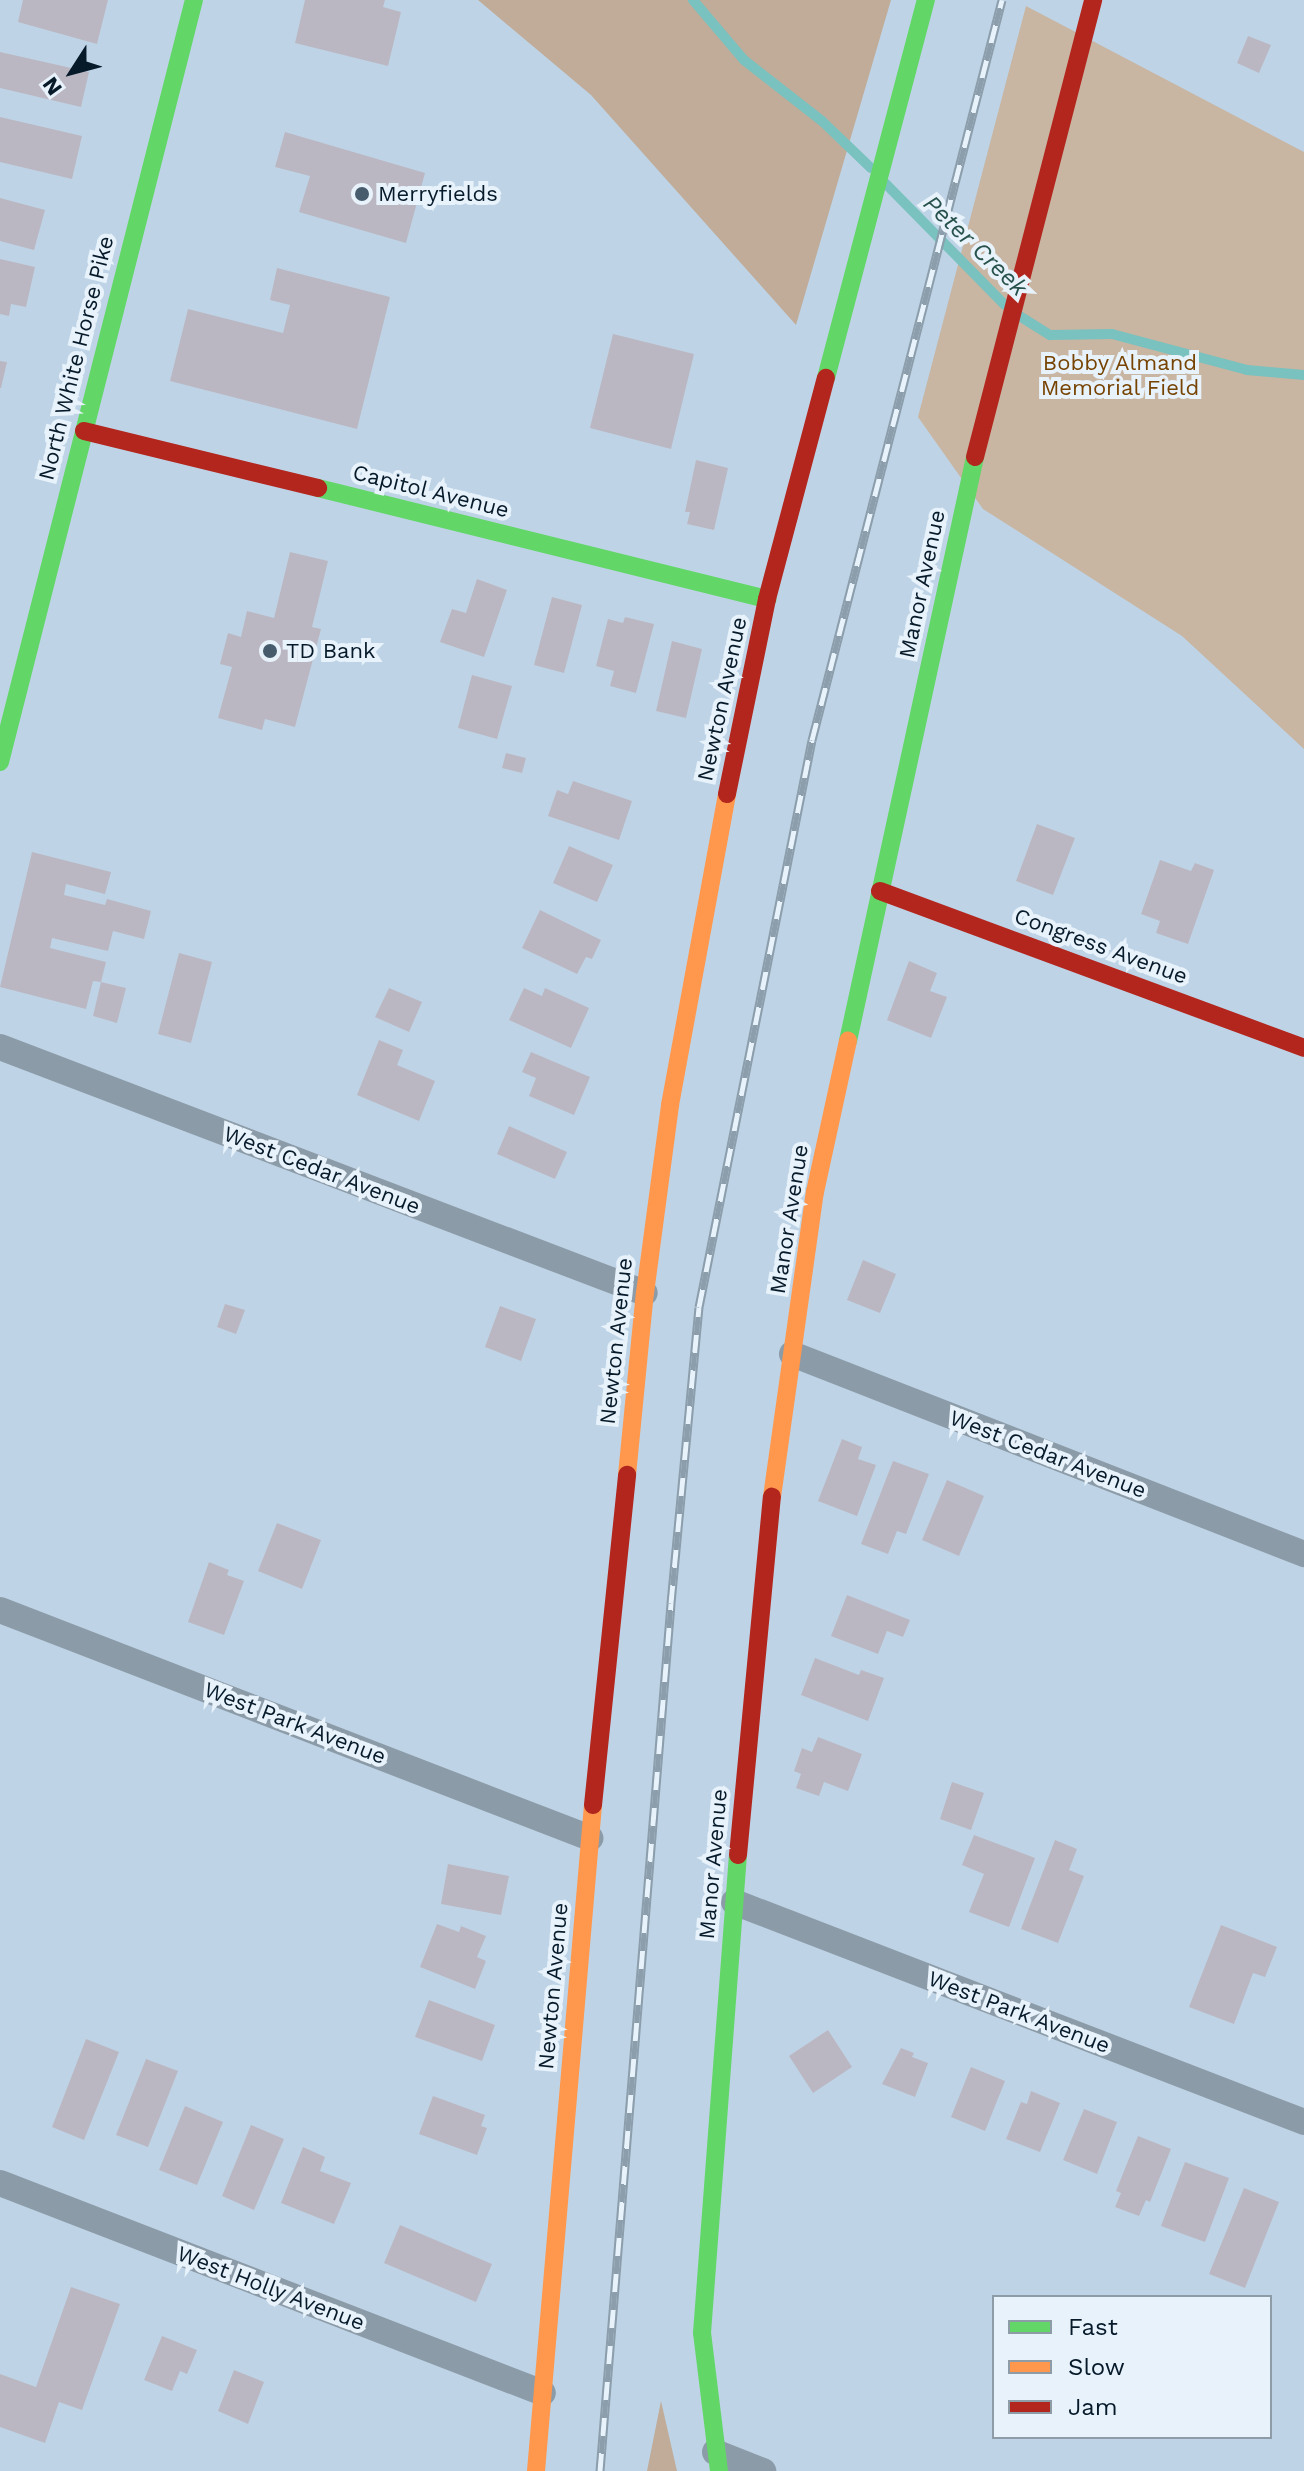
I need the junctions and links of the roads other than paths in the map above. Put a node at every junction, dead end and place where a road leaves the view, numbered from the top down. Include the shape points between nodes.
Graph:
1 (194, 0) edge
2 (926, 0) edge
3 (1093, 0) edge
4 (84, 431) junction
5 (767, 599) junction
6 (4, 727) edge
7 (0, 762) edge
8 (880, 891) junction
9 (0, 1047) edge
10 (1304, 1048) edge
11 (645, 1293) junction
12 (792, 1354) junction
13 (1304, 1554) edge
14 (0, 1610) edge
15 (590, 1838) junction
16 (734, 1902) junction
17 (1304, 2122) edge
18 (0, 2183) edge
19 (543, 2393) junction
20 (717, 2461) edge
21 (536, 2471) edge
22 (763, 2471) edge

1 - 4 main road, North White Horse Pike
2 - 5 main road, Newton Avenue
3 - 8 main road, Manor Avenue via 983,418
4 - 5 main road, Capitol Avenue
4 - 6 main road, North White Horse Pike
5 - 11 main road, Newton Avenue via 702,915
6 - 7 main road, North White Horse Pike
8 - 10 main road, Congress Avenue
8 - 12 main road, Manor Avenue via 815,1192
9 - 11 street, West Cedar Avenue
11 - 15 main road, Newton Avenue
12 - 13 street, West Cedar Avenue
12 - 16 main road, Manor Avenue via 769,1515
14 - 15 street, West Park Avenue
15 - 19 main road, Newton Avenue
16 - 17 street, West Park Avenue
16 - 20 main road, Manor Avenue via 702,2333
18 - 19 street, West Holly Avenue
19 - 21 main road, Newton Avenue
20 - 22 street

